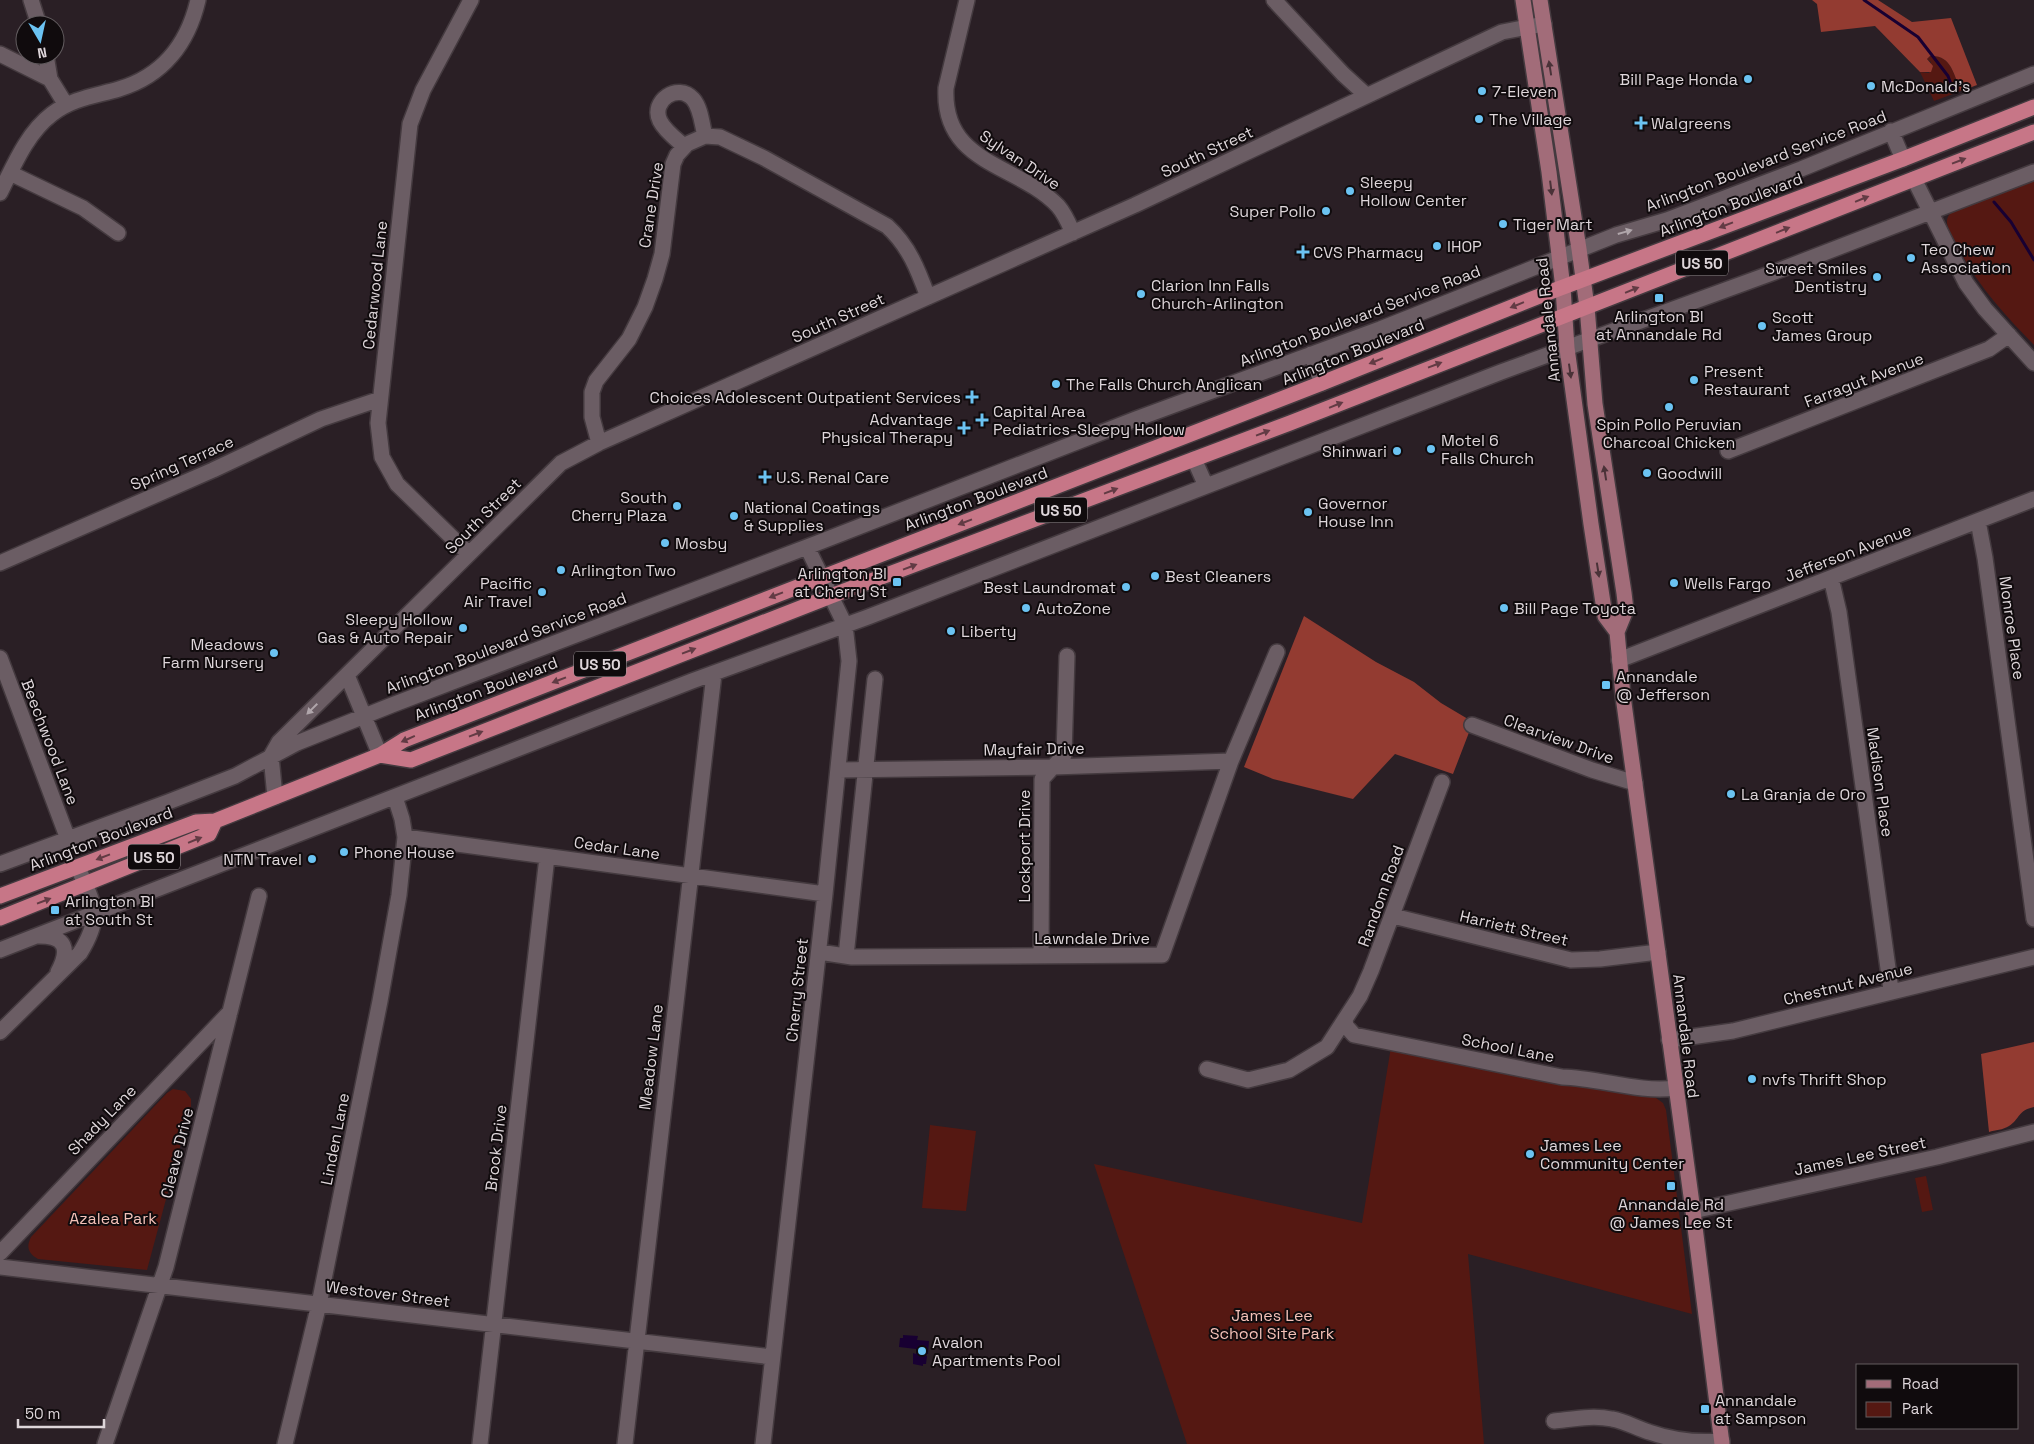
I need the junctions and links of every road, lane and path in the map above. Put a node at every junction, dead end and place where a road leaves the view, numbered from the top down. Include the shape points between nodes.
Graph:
1 (31, 0) edge
2 (198, 0) edge
3 (471, 0) edge
4 (967, 0) edge
5 (1274, 0) edge
6 (1523, 0) edge
7 (1540, 0) edge
8 (36, 15) edge
9 (1544, 24) junction
10 (1527, 27) junction
11 (0, 54) edge
12 (48, 65) edge
13 (2034, 74) edge
14 (50, 79) junction
15 (1366, 95) junction
16 (66, 105) junction
17 (2034, 107) edge
18 (1891, 131) junction
19 (2034, 132) edge
20 (705, 136) junction
21 (684, 146) junction
22 (1928, 149) junction
23 (1903, 159) junction
24 (2034, 172) edge
25 (10, 173) junction
26 (1914, 178) junction
27 (1886, 190) junction
28 (0, 193) edge
29 (1929, 212) junction
30 (118, 233) dead end
31 (1073, 233) junction
32 (1579, 249) junction
33 (1560, 257) junction
34 (1583, 280) junction
35 (1563, 288) junction
36 (928, 297) junction
37 (1587, 307) junction
38 (1566, 315) junction
39 (2009, 335) junction
40 (1589, 341) junction
41 (1567, 348) junction
42 (1311, 354) junction
43 (2034, 363) edge
44 (1322, 383) junction
45 (380, 398) junction
46 (599, 443) junction
47 (1728, 451) dead end
48 (1194, 459) junction
49 (1206, 486) junction
50 (2034, 499) edge
51 (1978, 521) junction
52 (807, 547) junction
53 (469, 554) junction
54 (0, 563) edge
55 (821, 577) junction
56 (1831, 578) junction
57 (832, 596) junction
58 (845, 625) junction
59 (1617, 632) junction
60 (1276, 652) dead end
61 (1067, 656) dead end
62 (0, 658) edge
63 (1619, 660) junction
64 (714, 674) junction
65 (347, 675) junction
66 (876, 679) dead end
67 (364, 717) junction
68 (1472, 726) dead end
69 (380, 755) junction
70 (271, 756) junction
71 (1231, 761) junction
72 (1053, 767) junction
73 (838, 770) junction
74 (865, 770) junction
75 (1442, 782) dead end
76 (1635, 783) junction
77 (394, 796) junction
78 (275, 797) junction
79 (216, 821) junction
80 (405, 837) junction
81 (68, 839) junction
82 (547, 857) junction
83 (0, 864) edge
84 (78, 866) junction
85 (689, 876) junction
86 (85, 885) junction
87 (825, 894) junction
88 (0, 896) edge
89 (259, 896) dead end
90 (96, 913) junction
91 (1393, 916) junction
92 (0, 918) edge
93 (2034, 919) edge
94 (37, 936) junction
95 (0, 950) edge
96 (819, 952) junction
97 (1658, 952) junction
98 (846, 956) junction
99 (1041, 956) junction
100 (2034, 957) edge
101 (53, 980) junction
102 (1891, 990) junction
103 (230, 1012) junction
104 (1345, 1019) junction
105 (0, 1032) edge
106 (1669, 1040) junction
107 (1207, 1069) dead end
108 (1676, 1088) junction
109 (2034, 1132) edge
110 (1693, 1211) junction
111 (0, 1253) edge
112 (0, 1267) edge
113 (160, 1286) junction
114 (319, 1304) junction
115 (493, 1324) junction
116 (636, 1341) junction
117 (772, 1357) junction
118 (1554, 1421) dead end
119 (1722, 1443) edge
120 (105, 1444) edge
121 (285, 1444) edge
122 (480, 1444) edge
123 (625, 1444) edge
124 (763, 1444) edge

1 - 8 street
2 - 16 street via 187,33 176,52 155,73 120,89 80,98
3 - 45 street, Cedarwood Lane via 423,90 410,124
4 - 31 street, Sylvan Drive via 946,88 945,103 953,130 977,154 1046,196 1058,207
5 - 15 street
6 - 10 main road, Annandale Road
7 - 9 main road, Annandale Road
9 - 10 street, South Street
32 -> 9 main road, Annandale Road
10 - 15 street, South Street via 1502,32
10 -> 33 main road, Annandale Road
11 - 14 street
12 - 14 street
13 - 18 street, Arlington Boulevard Service Road
14 - 16 street
15 - 31 street, South Street
16 - 25 street via 40,125
17 - 22 highway, Arlington Boulevard / US 50
18 - 23 street
32 -> 18 street, Arlington Boulevard Service Road via 1616,234 1667,220
26 -> 19 highway, US 50
20 - 21 street, Crane Drive
20 - 21 street via 693,98 679,92 671,93 660,103 659,120
20 - 36 street via 720,137 887,226 908,249
21 - 46 street, Crane Drive via 673,164 662,254 645,307 629,339 596,381 592,392 592,418
22 - 23 highway, Arlington Boulevard / US 50
22 - 26 highway
23 - 27 highway via 1896,179
23 -> 34 highway, Arlington Boulevard / US 50
24 - 29 street
25 - 28 street
25 - 30 street via 83,208
26 - 27 highway, US 50
26 - 29 street
37 -> 27 highway, US 50
29 - 39 street via 1966,283
29 - 40 street
31 - 36 street, South Street
32 - 33 street, Arlington Boulevard Service Road
32 - 34 main road, Annandale Road
33 - 35 main road, Annandale Road
33 - 42 street, Arlington Boulevard Service Road
34 - 35 highway, Arlington Boulevard / US 50
34 - 37 main road, Annandale Road
35 - 38 main road, Annandale Road
35 -> 44 highway, Arlington Boulevard / US 50
36 - 46 street, South Street
37 - 38 highway, US 50
37 - 40 main road, Annandale Road
38 - 41 main road, Annandale Road
48 -> 38 highway, US 50
39 - 43 street
39 - 47 street, Farragut Avenue via 1990,349
40 - 41 street
59 -> 40 main road, Annandale Road via 1626,610 1595,404
41 - 49 street
41 -> 59 main road, Annandale Road via 1605,616
42 - 44 street
42 - 52 street, Arlington Boulevard Service Road
44 -> 55 highway, Arlington Boulevard / US 50
45 - 53 street, Cedarwood Lane via 379,445 389,472
45 - 54 street, Spring Terrace via 321,420
46 - 53 street, South Street via 561,463
48 - 49 street
57 -> 48 highway, US 50
49 - 58 street
50 - 51 street, Jefferson Avenue
51 - 56 street, Jefferson Avenue
51 - 93 street, Monroe Place
52 - 55 street, Cherry Street
52 - 67 street, Arlington Boulevard Service Road
53 - 65 street, South Street
55 - 57 street, Cherry Street
55 -> 69 highway, Arlington Boulevard / US 50 via 404,740
56 - 63 street, Jefferson Avenue
56 - 102 street, Madison Place via 1839,612
57 - 58 street, Cherry Street
69 -> 57 highway, US 50 via 411,760
58 - 64 street
58 - 73 street, Cherry Street via 849,661
59 - 63 main road, Annandale Road
60 - 71 street, Lawndale Drive
61 - 72 street, Lockport Drive via 1064,755
62 - 81 street, Beechwood Lane
63 - 76 main road, Annandale Road
64 - 77 street
64 - 85 street, Meadow Lane
65 - 67 street
65 -> 70 street, South Street via 279,742
66 - 74 street
67 - 69 street
67 - 70 street, Arlington Boulevard Service Road
68 - 76 street, Clearview Drive
69 - 78 highway, Arlington Boulevard / US 50
70 - 78 street
70 - 81 street, Arlington Boulevard Service Road via 235,776
71 - 72 street, Mayfair Drive
71 - 99 street, Lawndale Drive via 1162,955
72 - 74 street, Mayfair Drive
72 - 99 street, Lockport Drive via 1042,779
73 - 74 street, Mayfair Drive
73 - 87 street, Cherry Street
74 - 98 street
75 - 91 street, Random Road
76 - 97 main road, Annandale Road
77 - 80 street, Linden Lane
77 - 90 street
78 - 79 highway, Arlington Boulevard / US 50
79 -> 84 highway, Arlington Boulevard / US 50 via 196,822
86 -> 79 highway, Arlington Boulevard / US 50 via 209,834
80 - 82 street, Cedar Lane
80 - 114 street, Linden Lane via 399,895 380,1001
81 - 83 street, Arlington Boulevard Service Road
82 - 85 street, Cedar Lane
82 - 115 street, Brook Drive
84 - 86 street
84 - 88 highway, Arlington Boulevard / US 50
85 - 87 street, Cedar Lane
85 - 116 street, Meadow Lane
86 - 90 street
92 -> 86 highway, Arlington Boulevard / US 50
87 - 96 street, Cherry Street
89 - 103 street, Cleave Drive
90 - 94 street
90 - 101 street via 84,946
91 - 97 street, Harriett Street via 1571,960
91 - 104 street, Random Road via 1360,996
94 - 95 street
94 - 101 street via 58,939 64,948 64,959
96 - 98 street, Lawndale Drive
96 - 117 street, Cherry Street
97 - 106 main road, Annandale Road
98 - 99 street, Lawndale Drive
100 - 102 street, Chestnut Avenue
101 - 105 street
102 - 106 street, Chestnut Avenue via 1733,1030
103 - 111 street, Shady Lane
103 - 113 street, Cleave Drive
104 - 107 street, Random Road via 1327,1047 1290,1070 1248,1080
104 - 108 street, School Lane via 1346,1026 1354,1035 1412,1048 1562,1077 1656,1090
106 - 108 main road, Annandale Road
108 - 110 main road, Annandale Road
109 - 110 street, James Lee Street
110 - 119 main road, Annandale Road
112 - 113 street, Westover Street
113 - 114 street, Westover Street
113 - 120 street, Cleave Drive
114 - 115 street, Westover Street
114 - 121 street, Linden Lane
115 - 116 street, Westover Street
115 - 122 street, Brook Drive
116 - 117 street, Westover Street
116 - 123 street, Meadow Lane
117 - 124 street, Cherry Street
118 - 119 street via 1602,1417 1683,1440

